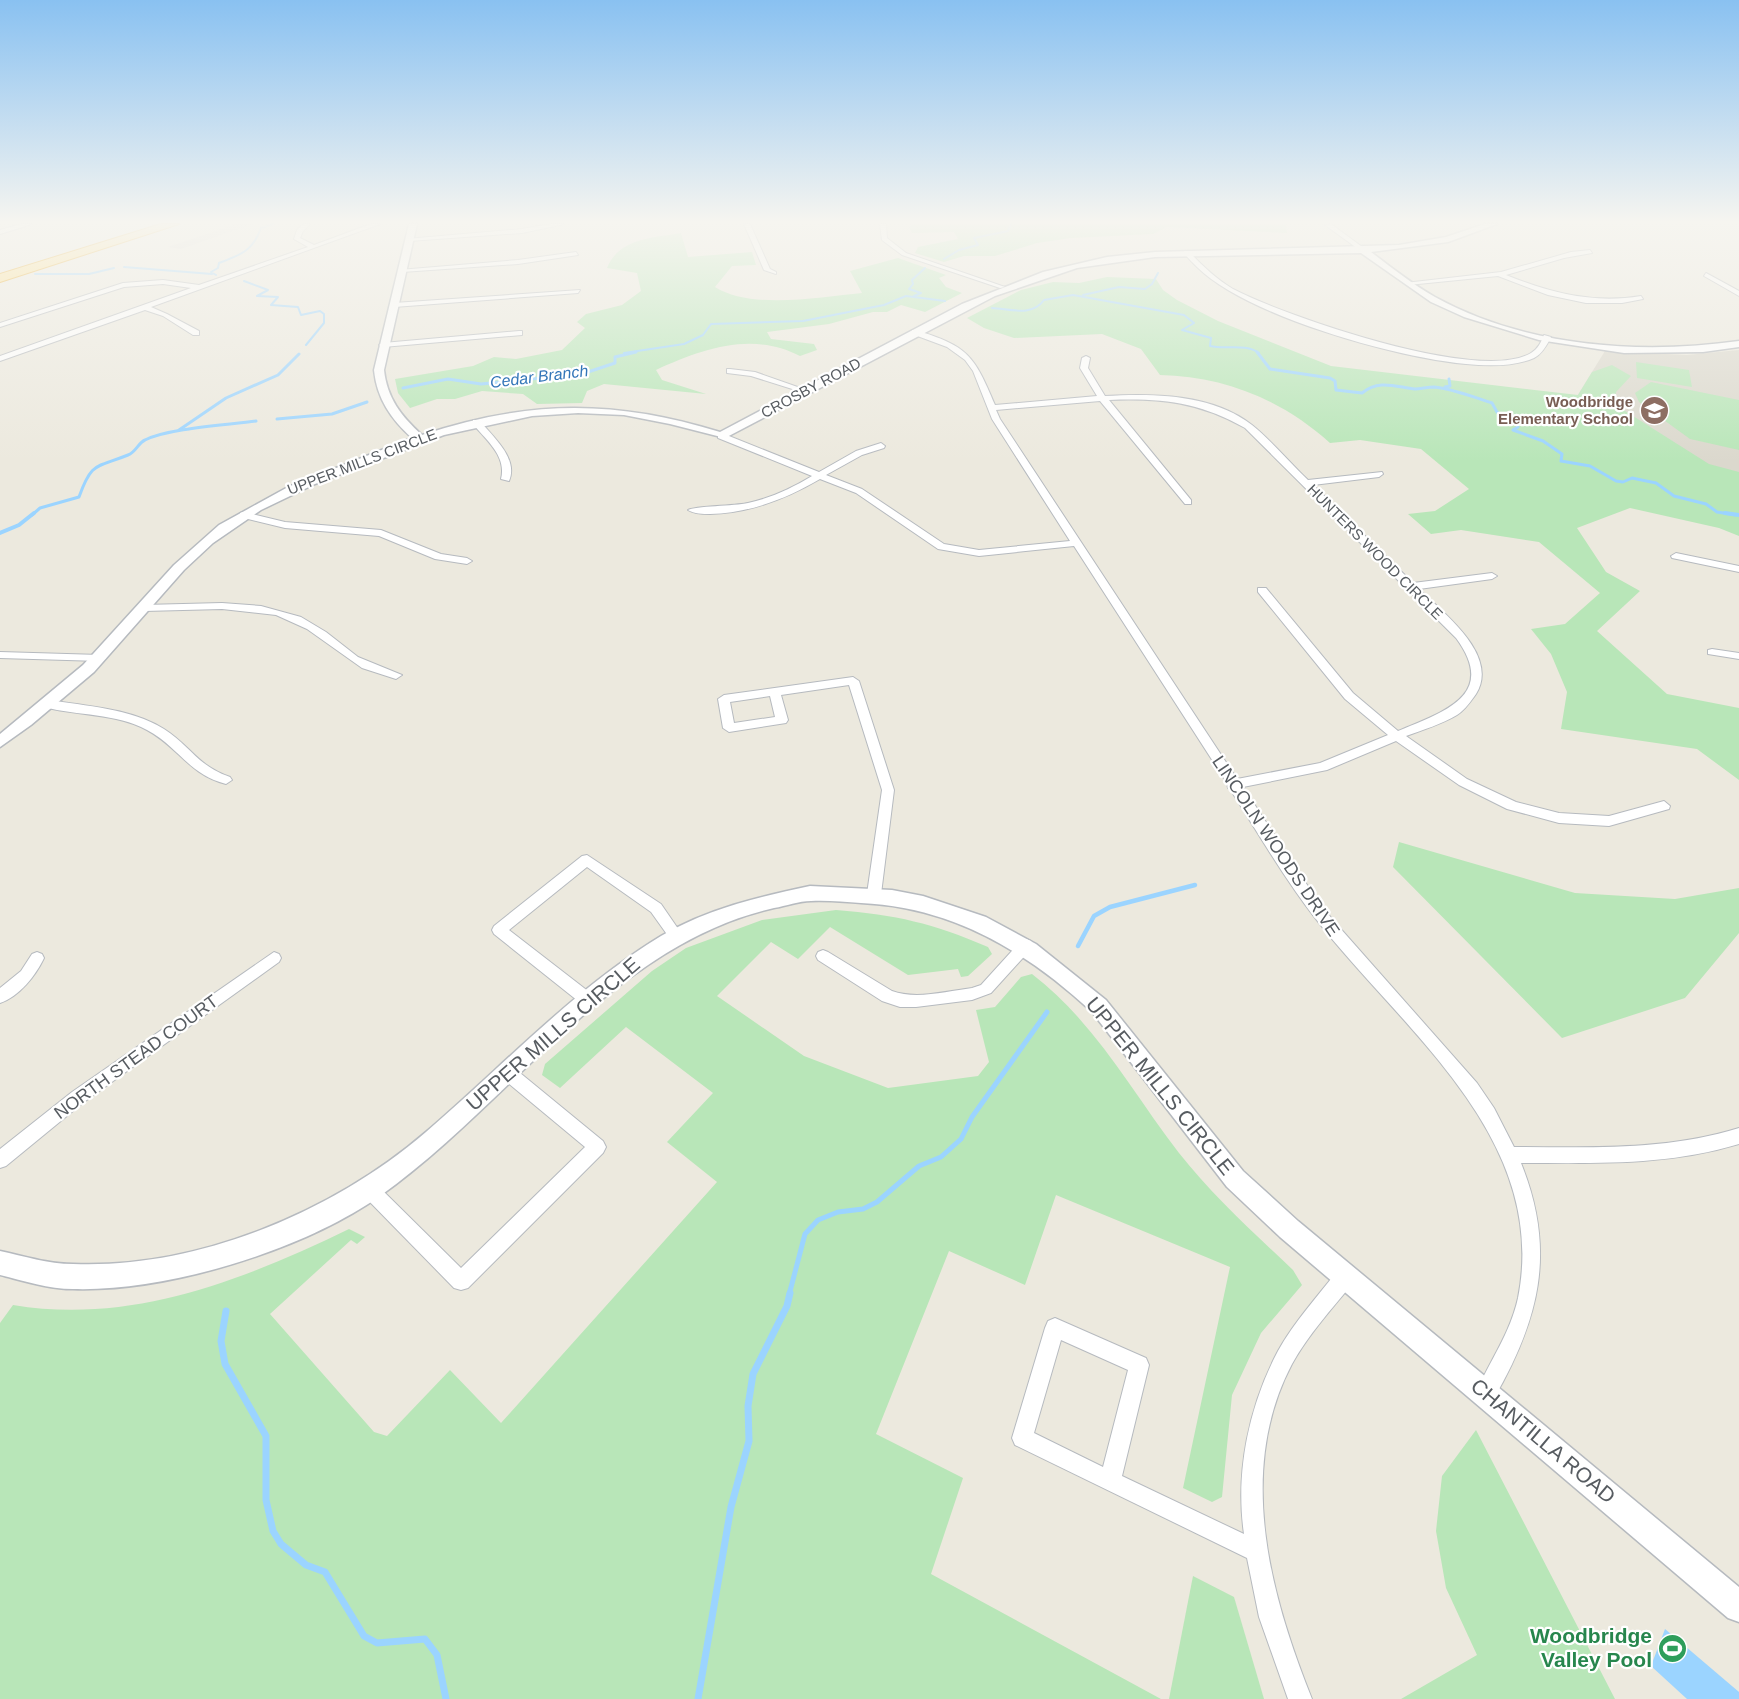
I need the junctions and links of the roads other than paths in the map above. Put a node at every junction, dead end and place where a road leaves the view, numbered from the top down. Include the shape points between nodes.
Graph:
1 (67, 303) edge
2 (154, 303) edge
3 (417, 303) edge
4 (971, 303) edge
5 (1262, 303) edge
6 (1443, 303) edge
7 (394, 305) joint
8 (144, 307) junction
9 (0, 325) edge
10 (915, 332) junction
11 (196, 333) dead end
12 (519, 333) dead end
13 (1548, 337) junction
14 (1739, 344) edge
15 (383, 345) junction
16 (1086, 358) dead end
17 (0, 359) edge
18 (730, 371) dead end
19 (805, 391) junction
20 (1104, 400) junction
21 (990, 408) junction
22 (476, 422) junction
23 (721, 436) junction
24 (418, 438) junction
25 (881, 446) dead end
26 (1379, 474) dead end
27 (819, 475) junction
28 (506, 479) dead end
29 (1305, 483) junction
30 (1188, 502) dead end
31 (693, 510) dead end
32 (243, 515) junction
33 (1075, 543) junction
34 (1676, 556) dead end
35 (467, 561) dead end
36 (1739, 570) edge
37 (1492, 576) dead end
38 (1410, 586) junction
39 (1262, 590) dead end
40 (144, 608) junction
41 (1712, 652) dead end
42 (0, 655) edge
43 (1739, 656) edge
44 (100, 658) junction
45 (396, 675) dead end
46 (776, 692) junction
47 (48, 704) junction
48 (1397, 736) junction
49 (0, 742) edge
50 (226, 780) dead end
51 (1232, 785) junction
52 (1664, 806) dead end
53 (874, 894) junction
54 (676, 936) junction
55 (1026, 945) junction
56 (823, 956) dead end
57 (37, 958) dead end
58 (274, 958) dead end
59 (0, 997) edge
60 (588, 1000) junction
61 (508, 1073) junction
62 (1739, 1136) edge
63 (1508, 1155) junction
64 (0, 1160) edge
65 (369, 1189) junction
66 (0, 1263) edge
67 (1346, 1277) junction
68 (1486, 1393) junction
69 (1110, 1481) junction
70 (1256, 1551) junction
71 (1739, 1607) edge
72 (1300, 1699) edge

1 - 9 street
2 - 8 street
3 - 7 street
4 - 10 street, CROSBY ROAD
5 - 13 street via 1329,329 1446,358 1497,362 1530,356 1542,348
6 - 13 street
7 - 15 street
8 - 11 street
8 - 17 street
10 - 19 street, CROSBY ROAD
10 - 21 street, LINCOLN WOODS DRIVE via 950,345 968,358 977,371
12 - 15 street
13 - 14 street via 1656,351
15 - 24 street via 381,392 396,416
16 - 20 street via 1084,368
18 - 19 street
19 - 23 street, CROSBY ROAD
20 - 21 street, HUNTERS WOOD CIRCLE
20 - 29 street, HUNTERS WOOD CIRCLE via 1167,398 1198,402 1226,412 1248,426
20 - 30 street
21 - 33 street, LINCOLN WOODS DRIVE
22 - 23 street, UPPER MILLS CIRCLE via 548,411 605,410 665,418
22 - 24 street, UPPER MILLS CIRCLE
22 - 28 street via 508,462
23 - 27 street, UPPER MILLS CIRCLE
24 - 32 street, UPPER MILLS CIRCLE via 297,487
25 - 27 street via 856,453
26 - 29 street
27 - 31 street via 768,500 719,511
27 - 33 street, UPPER MILLS CIRCLE via 874,500 930,542 954,550 986,553
29 - 38 street, HUNTERS WOOD CIRCLE
32 - 35 street via 285,525 381,533 439,557
32 - 40 street, UPPER MILLS CIRCLE via 190,556
33 - 51 street, LINCOLN WOODS DRIVE
34 - 36 street
37 - 38 street
38 - 48 street, HUNTERS WOOD CIRCLE via 1469,649 1478,673 1476,685 1453,712
39 - 48 street via 1350,696
40 - 44 street, UPPER MILLS CIRCLE
40 - 45 street via 275,612 309,625 363,667
41 - 43 street
42 - 44 street
44 - 47 street, UPPER MILLS CIRCLE
46 - 46 street via 724,699 729,728 782,720
46 - 53 street via 853,681 888,790
47 - 49 street, UPPER MILLS CIRCLE
47 - 50 street via 144,724 171,739 198,768
48 - 51 street, HUNTERS WOOD CIRCLE via 1323,767
48 - 52 street via 1463,782 1533,812 1609,821
51 - 63 street, LINCOLN WOODS DRIVE via 1330,929 1472,1089
53 - 54 street, UPPER MILLS CIRCLE via 822,893 777,900 723,914
53 - 55 street, UPPER MILLS CIRCLE via 937,907 985,924
54 - 60 street, UPPER MILLS CIRCLE via 640,958
54 - 60 street via 656,908 587,860 499,930
55 - 56 street via 987,989 916,1001 887,996
55 - 67 street, UPPER MILLS CIRCLE via 1099,1006 1235,1179
57 - 59 street via 26,975
58 - 64 street, NORTH STEAD COURT via 78,1097
60 - 61 street, UPPER MILLS CIRCLE
61 - 65 street, UPPER MILLS CIRCLE
61 - 65 street via 597,1147 461,1281
62 - 63 street via 1711,1146 1650,1154
63 - 68 street, LINCOLN WOODS DRIVE via 1525,1206 1532,1265 1520,1327
65 - 66 street, UPPER MILLS CIRCLE via 280,1233 188,1264 74,1277
67 - 68 street, CHANTILLA ROAD
67 - 70 street via 1304,1330 1272,1385 1255,1453
68 - 71 street, CHANTILLA ROAD
69 - 69 street via 1022,1438 1055,1328 1139,1365
69 - 70 street
70 - 72 street via 1283,1660

